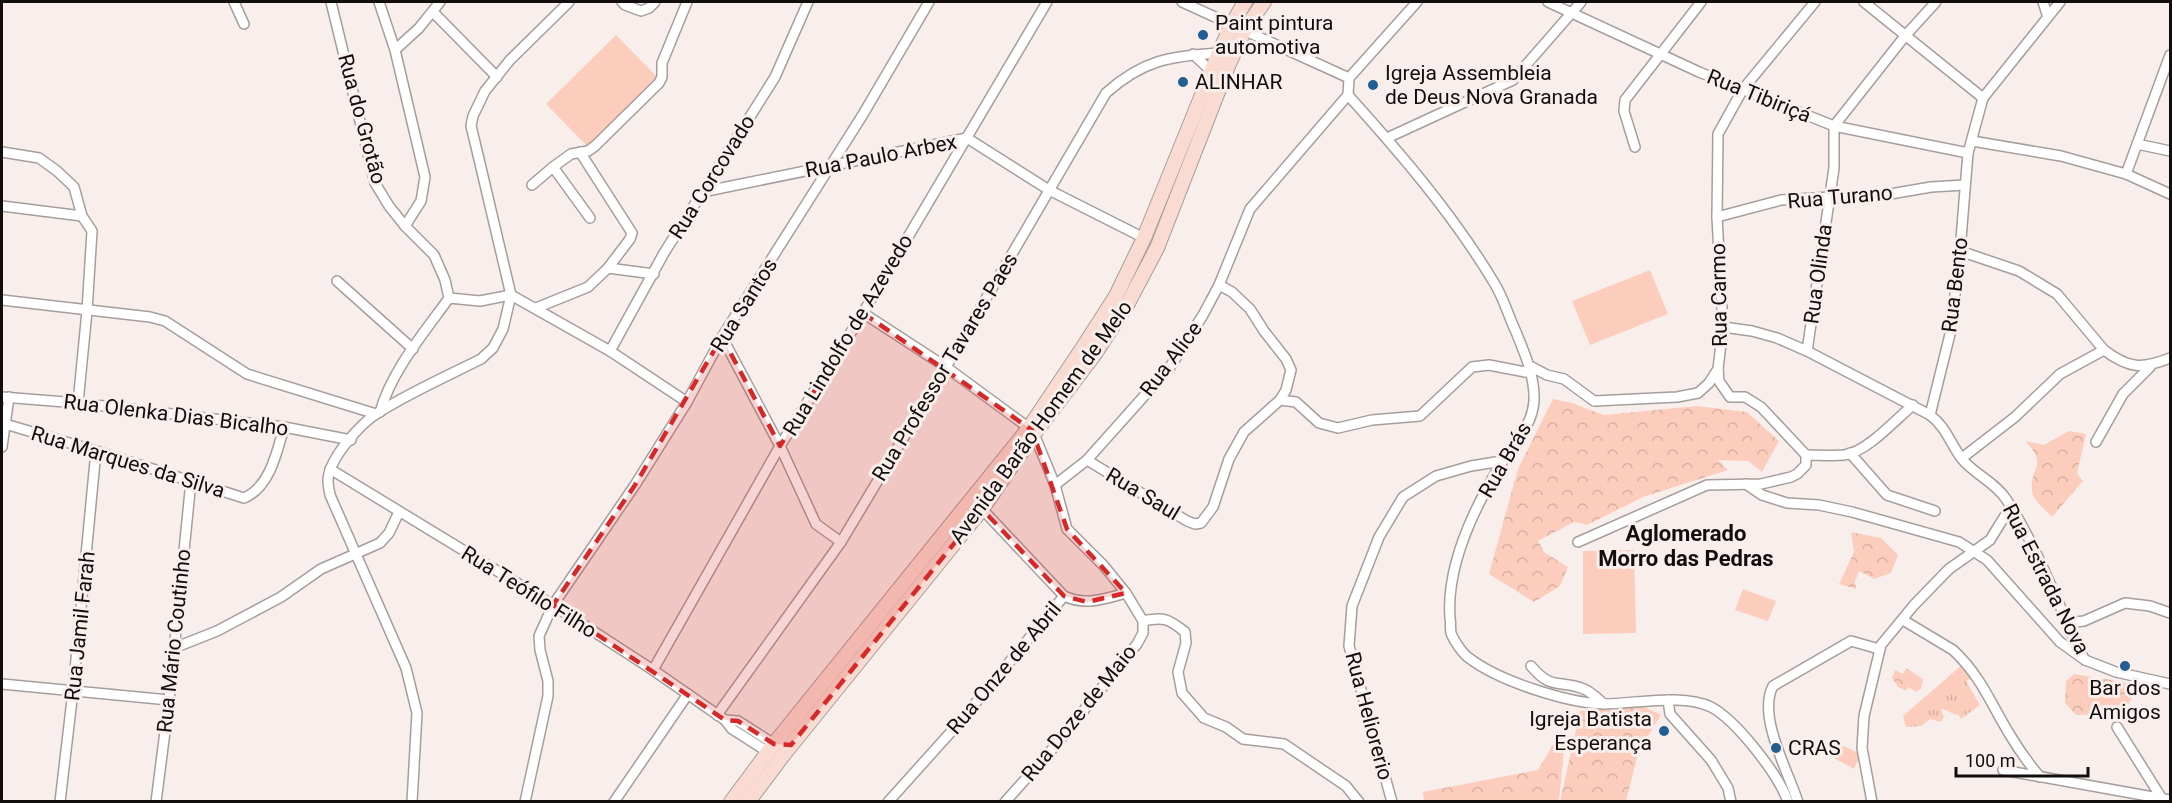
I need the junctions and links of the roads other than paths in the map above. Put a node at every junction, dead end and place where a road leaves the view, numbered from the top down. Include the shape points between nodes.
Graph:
1 (234, 2) edge
2 (331, 2) edge
3 (379, 2) edge
4 (440, 2) edge
5 (569, 2) edge
6 (622, 2) edge
7 (655, 2) edge
8 (687, 2) edge
9 (808, 2) edge
10 (929, 2) edge
11 (1047, 2) edge
12 (1182, 2) edge
13 (1245, 2) edge
14 (1264, 2) edge
15 (1417, 2) edge
16 (1548, 2) edge
17 (1581, 2) edge
18 (1701, 2) edge
19 (1815, 2) edge
20 (1864, 2) edge
21 (1936, 2) edge
22 (2043, 2) edge
23 (2060, 2) edge
24 (433, 12) junction
25 (1573, 13) junction
26 (2048, 17) junction
27 (244, 24) dead end
28 (1232, 24) junction
29 (1245, 29) junction
30 (1905, 36) junction
31 (395, 50) junction
32 (1219, 53) junction
33 (1193, 54) junction
34 (1659, 54) junction
35 (2170, 55) edge
36 (1211, 71) junction
37 (497, 76) junction
38 (1349, 78) junction
39 (1743, 89) junction
40 (1348, 94) junction
41 (1983, 98) junction
42 (1834, 126) junction
43 (967, 138) junction
44 (1387, 138) junction
45 (1972, 141) junction
46 (2137, 144) junction
47 (1635, 147) dead end
48 (2170, 151) edge
49 (2, 152) edge
50 (580, 152) junction
51 (1968, 153) junction
52 (552, 166) junction
53 (831, 166) junction
54 (2126, 174) junction
55 (532, 185) dead end
56 (1964, 185) junction
57 (1049, 190) junction
58 (702, 192) junction
59 (2170, 194) edge
60 (1830, 196) junction
61 (2, 206) edge
62 (82, 216) junction
63 (1717, 217) junction
64 (590, 218) dead end
65 (405, 226) junction
66 (1144, 238) junction
67 (1960, 251) junction
68 (608, 268) junction
69 (654, 274) junction
70 (337, 281) dead end
71 (1219, 285) junction
72 (511, 295) junction
73 (449, 298) junction
74 (2, 300) edge
75 (536, 308) junction
76 (87, 311) junction
77 (863, 314) junction
78 (1723, 327) junction
79 (722, 337) junction
80 (412, 349) junction
81 (2104, 350) junction
82 (610, 351) junction
83 (1807, 351) junction
84 (2170, 358) edge
85 (2150, 366) junction
86 (946, 368) junction
87 (1530, 369) junction
88 (1718, 369) junction
89 (5, 397) edge
90 (1280, 400) junction
91 (687, 402) junction
92 (78, 403) junction
93 (1913, 405) junction
94 (378, 413) junction
95 (1930, 415) junction
96 (3, 424) edge
97 (284, 427) junction
98 (1031, 431) junction
99 (351, 440) junction
100 (2096, 442) dead end
101 (780, 446) junction
102 (2, 447) edge
103 (96, 451) junction
104 (1850, 453) junction
105 (1806, 455) junction
106 (1962, 458) junction
107 (1087, 460) junction
108 (1502, 461) junction
109 (330, 469) junction
110 (191, 481) junction
111 (1746, 484) junction
112 (1055, 485) junction
113 (2011, 506) junction
114 (982, 509) junction
115 (1935, 511) dead end
116 (399, 512) junction
117 (840, 542) junction
118 (1578, 542) dead end
119 (1975, 550) junction
120 (354, 554) junction
121 (1126, 593) junction
122 (1064, 596) junction
123 (553, 605) junction
124 (2170, 613) edge
125 (1903, 620) junction
126 (1143, 621) junction
127 (2066, 623) junction
128 (174, 648) junction
129 (1879, 649) junction
130 (2085, 660) junction
131 (1531, 666) dead end
132 (653, 670) junction
133 (2, 684) edge
134 (2170, 684) edge
135 (74, 691) junction
136 (688, 694) junction
137 (169, 700) junction
138 (1668, 700) junction
139 (1604, 704) junction
140 (721, 717) junction
141 (2117, 727) dead end
142 (791, 745) junction
143 (771, 748) junction
144 (1778, 752) junction
145 (1761, 758) junction
146 (2003, 770) dead end
147 (2040, 777) junction
148 (2166, 800) edge
149 (60, 801) edge
150 (156, 801) edge
151 (412, 801) edge
152 (525, 801) edge
153 (614, 801) edge
154 (731, 801) edge
155 (748, 801) edge
156 (888, 801) edge
157 (1005, 801) edge
158 (1359, 801) edge
159 (1392, 801) edge
160 (1731, 801) edge
161 (1788, 801) edge
162 (1798, 801) edge
163 (1872, 801) edge

1 - 27 street
2 - 65 street, Rua do Grotão via 375,183
3 - 31 street
4 - 24 street
5 - 37 street
6 - 7 street via 641,11
8 - 50 street via 662,63 661,80 595,146
9 - 58 street, Rua Corcovado via 775,77
10 - 53 street, Rua Santos
11 - 43 street, Rua Lindolfo de Azevedo
12 - 28 street
13 - 28 main road, Avenida Barão Homem de Melo
14 - 29 main road, Avenida Barão Homem de Melo
15 - 38 street
16 - 25 street, Rua Tibiriçá
17 - 25 street
18 - 34 street
19 - 39 street, Rua Carmo
20 - 30 street
21 - 30 street
22 - 26 street
23 - 26 street
24 - 31 street
24 - 37 street
25 - 34 street, Rua Tibiriçá
25 - 44 street via 1513,80
26 - 41 street
28 - 29 street
28 - 32 main road, Avenida Barão Homem de Melo
29 - 38 street
29 - 98 main road, Avenida Barão Homem de Melo via 1157,248 1128,303 1094,355
30 - 41 street
30 - 42 street
31 - 65 street via 425,177 421,201
32 - 33 street, Rua Professor Tavares Paes
32 - 36 main road, Avenida Barão Homem de Melo
33 - 36 street
33 - 57 street, Rua Professor Tavares Paes via 1137,69 1106,93
34 - 39 street, Rua Tibiriçá
34 - 47 street via 1625,100 1624,111
35 - 46 street
36 - 66 main road, Avenida Barão Homem de Melo
37 - 72 street via 485,91 471,126
38 - 40 street
39 - 42 street, Rua Tibiriçá
39 - 63 street, Rua Carmo via 1718,134
40 - 44 street, Rua Brás
40 - 71 street, Rua Alice via 1250,208
41 - 45 street
42 - 51 street, Rua Tibiriçá
42 - 60 street, Rua Olinda
43 - 53 street, Rua Paulo Arbex
43 - 57 street, Rua Paulo Arbex
43 - 77 street, Rua Lindolfo de Azevedo
44 - 87 street, Rua Brás via 1434,195 1494,282
45 - 51 street
45 - 54 street via 2061,156
46 - 48 street
46 - 54 street
49 - 62 street via 39,158 57,171 74,187
50 - 52 street
50 - 68 street via 632,233
51 - 56 street, Rua Bento
52 - 55 street
52 - 64 street
53 - 58 street, Rua Paulo Arbex
53 - 79 street, Rua Santos
54 - 59 street
56 - 60 street, Rua Turano via 1873,197
56 - 67 street, Rua Bento
57 - 66 street, Rua Paulo Arbex
57 - 86 street, Rua Professor Tavares Paes
58 - 69 street, Rua Corcovado
60 - 63 street, Rua Turano via 1781,200
60 - 83 street, Rua Olinda
61 - 62 street
62 - 76 street via 92,231
63 - 78 street, Rua Carmo
65 - 73 street, Rua do Grotão via 434,255
66 - 98 main road, Avenida Barão Homem de Melo via 1116,296
67 - 81 street via 2019,271 2057,294
67 - 95 street, Rua Bento via 1951,330
68 - 69 street
68 - 75 street via 588,287
69 - 82 street, Rua Corcovado
70 - 80 street
71 - 90 street via 1250,309 1286,359 1291,370
71 - 107 street, Rua Alice via 1170,367
72 - 73 street via 480,301
72 - 75 street
72 - 94 street via 502,329 493,348 481,359
73 - 80 street
74 - 76 street
75 - 82 street
76 - 92 street
76 - 94 street via 165,321 247,374
77 - 86 street
77 - 101 street, Rua Lindolfo de Azevedo
78 - 83 street, Rua Estrada Nova via 1777,338
78 - 88 street, Rua Carmo
79 - 91 street, Rua Santos
79 - 101 street
80 - 94 street
81 - 85 street via 2133,365
81 - 106 street via 2060,374 2015,417
82 - 91 street
83 - 93 street, Rua Estrada Nova
84 - 85 street
85 - 100 street via 2123,394
86 - 98 street
86 - 117 street, Rua Professor Tavares Paes
87 - 88 street, Rua Carmo via 1564,379 1594,401 1698,393
87 - 90 street, Rua Carmo via 1472,367 1420,416 1338,428 1319,423 1296,402
87 - 108 street, Rua Brás via 1534,401 1527,427
88 - 105 street via 1719,381 1730,397 1745,397 1761,406
89 - 92 street, Rua Olenka Dias Bicalho
89 - 96 street
90 - 107 street, Rua Saul via 1244,432 1229,459 1213,507 1201,523 1187,521
91 - 123 street, Rua Santos
92 - 97 street, Rua Olenka Dias Bicalho
93 - 95 street, Rua Estrada Nova
93 - 104 street via 1876,438
94 - 99 street
95 - 106 street, Rua Estrada Nova via 1941,423
96 - 102 street
96 - 103 street, Rua Marques da Silva
97 - 99 street, Rua Olenka Dias Bicalho
97 - 110 street, Rua Marques da Silva via 277,454 252,494 244,498
98 - 112 street
98 - 114 main road, Avenida Barão Homem de Melo
98 - 143 main road, Avenida Barão Homem de Melo
99 - 109 street
101 - 117 street via 816,524
101 - 132 street, Rua Lindolfo de Azevedo
103 - 110 street, Rua Marques da Silva
103 - 135 street, Rua Jamil Farah
104 - 105 street
104 - 115 street via 1887,495
105 - 111 street via 1806,465 1797,474
106 - 113 street, Rua Estrada Nova
107 - 112 street, Rua Alice
108 - 139 street, Rua Brás via 1464,539 1449,604 1451,634 1467,657 1499,676 1567,699
108 - 159 street, Rua Heliorerio via 1436,476 1403,497 1379,537 1352,606 1349,646
109 - 116 street, Rua Teófilo Filho
109 - 120 street via 330,495
110 - 128 street, Rua Mário Coutinho
111 - 118 street via 1707,485
111 - 119 street via 1787,504 1819,505 1863,515
112 - 121 street via 1067,529
113 - 119 street via 1990,540
113 - 127 street, Rua Estrada Nova via 2037,554
114 - 122 street, Rua Onze de Abril
114 - 142 main road, Avenida Barão Homem de Melo
116 - 120 street via 380,543
116 - 123 street, Rua Teófilo Filho
117 - 140 street, Rua Professor Tavares Paes
119 - 125 street via 1949,569
119 - 130 street via 2060,642
120 - 128 street via 321,569 271,603
120 - 151 street via 406,668 417,713
121 - 122 street via 1087,602
121 - 126 street
122 - 156 street, Rua Onze de Abril
123 - 132 street, Rua Teófilo Filho
123 - 152 street, Rua Santos via 539,636 548,696
124 - 127 street via 2125,603 2084,621
125 - 129 street
125 - 147 street via 1960,656 1982,682 2009,734
126 - 157 street, Rua Doze de Maio via 1143,633 1137,644
126 - 158 street via 1160,618 1185,632 1178,672 1182,693 1204,718 1243,739 1284,744 1346,786
127 - 130 street, Rua Estrada Nova
128 - 137 street, Rua Mário Coutinho
129 - 144 street via 1851,641 1773,686 1768,697
129 - 163 street via 1864,716 1862,748
130 - 134 street, Rua Estrada Nova via 2116,672
131 - 139 street via 1542,679 1582,688
132 - 136 street, Rua Teófilo Filho
133 - 135 street
135 - 137 street
135 - 149 street, Rua Jamil Farah
136 - 140 street, Rua Teófilo Filho
136 - 153 street
137 - 150 street, Rua Mário Coutinho
138 - 139 street, Rua Brás
138 - 145 street, Rua Brás via 1710,706 1730,721
138 - 160 street via 1670,714 1711,760 1728,788
140 - 143 street, Rua Teófilo Filho via 738,721
141 - 148 street
142 - 143 street
142 - 155 main road, Avenida Barão Homem de Melo
143 - 154 main road, Avenida Barão Homem de Melo
144 - 145 street
144 - 162 street
145 - 161 street, Rua Brás
146 - 147 street
147 - 148 street

